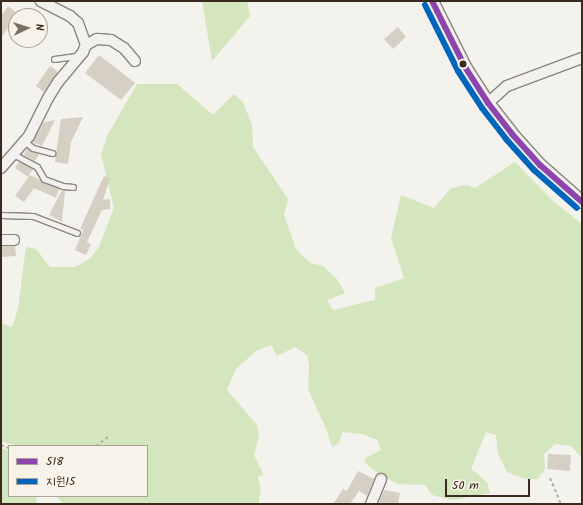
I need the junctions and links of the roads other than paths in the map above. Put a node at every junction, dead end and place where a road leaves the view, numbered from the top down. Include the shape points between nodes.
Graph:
1 (41, 1) edge
2 (432, 1) edge
3 (86, 45) junction
4 (79, 58) junction
5 (582, 58) edge
6 (54, 59) dead end
7 (135, 61) dead end
8 (488, 103) junction
9 (24, 141) junction
10 (52, 153) dead end
11 (13, 154) junction
12 (1, 168) edge
13 (73, 186) dead end
14 (582, 202) edge
15 (1, 215) edge
16 (77, 233) dead end
17 (1, 240) edge
18 (14, 240) dead end
19 (381, 479) dead end
20 (371, 504) edge

1 - 3 street via 78,23
2 - 8 street via 465,66
3 - 4 street
3 - 7 street via 97,39 111,40 124,48
4 - 6 lane via 76,56
4 - 9 street via 58,82
5 - 8 street via 507,86
8 - 14 street via 540,165
9 - 10 lane via 33,148
9 - 11 street
11 - 12 street
11 - 13 lane via 37,167 44,179 63,186
15 - 16 lane via 33,216
17 - 18 street
19 - 20 street

